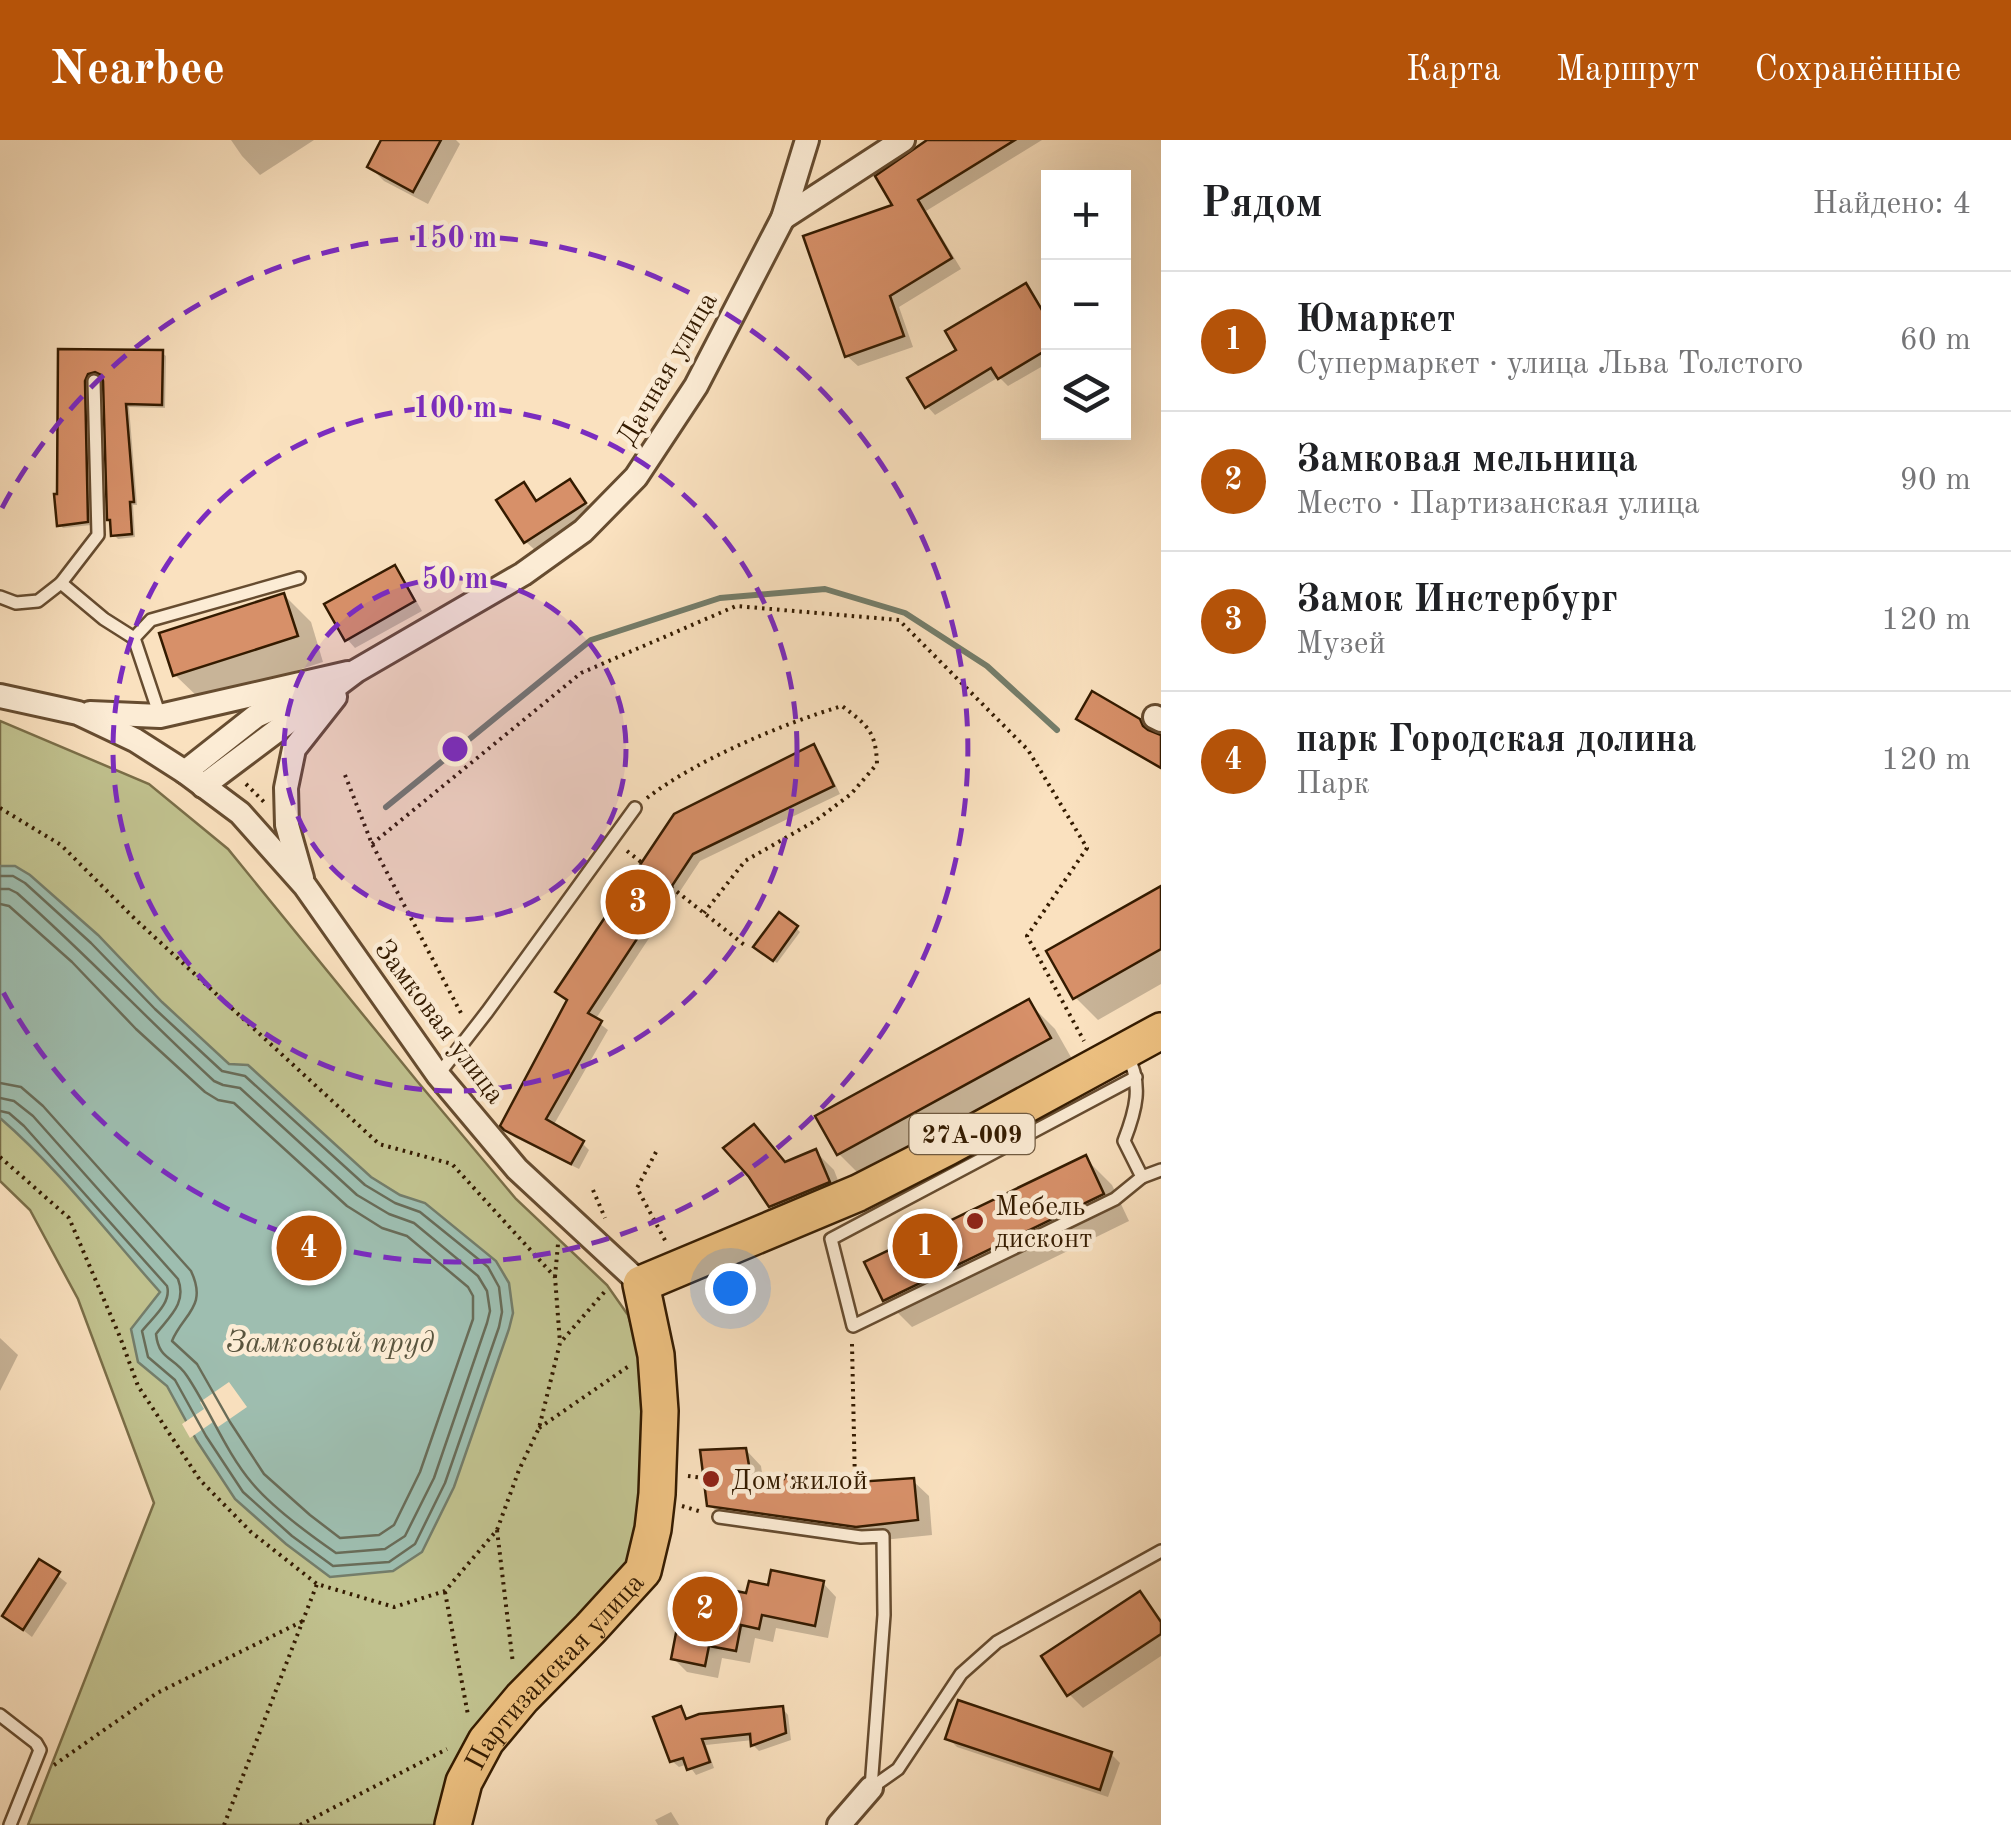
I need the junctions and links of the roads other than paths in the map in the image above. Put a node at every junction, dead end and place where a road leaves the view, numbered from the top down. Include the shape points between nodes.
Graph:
1 (807, 140) edge
2 (903, 140) edge
3 (783, 218) junction
4 (94, 381) dead end
5 (299, 578) dead end
6 (61, 582) junction
7 (0, 597) edge
8 (134, 638) junction
9 (356, 671) junction
10 (0, 696) edge
11 (78, 713) junction
12 (160, 716) junction
13 (194, 779) junction
14 (634, 808) road end
15 (305, 886) junction
16 (1161, 1032) edge
17 (1119, 1064) junction
18 (438, 1075) junction
19 (1161, 1170) edge
20 (1142, 1177) junction
21 (624, 1286) junction
22 (718, 1516) road end
23 (1161, 1552) edge
24 (0, 1715) edge
25 (870, 1788) junction
26 (10, 1825) edge
27 (453, 1825) edge
28 (840, 1825) edge

1 - 3 street, Дачная улица
2 - 3 street
3 - 9 street, Дачная улица via 696,386 636,476 584,531 523,574
4 - 6 lane via 98,535
5 - 8 lane via 151,620
6 - 7 lane via 38,602
6 - 8 lane
8 - 12 lane
9 - 12 street, Дачная улица
9 - 13 street, Дачная улица via 229,767
9 - 13 street, Дачная улица via 256,716
9 - 15 street, Дачная улица via 294,749 287,825
10 - 11 street, Дачная улица
11 - 12 street, Дачная улица
11 - 13 street, Дачная улица
13 - 15 street, Замковая улица via 240,812
14 - 18 lane
15 - 18 street, Замковая улица
16 - 17 main road, 27А-009
17 - 20 lane via 1138,1090 1124,1141
17 - 20 lane via 831,1240 853,1326 1115,1199
17 - 21 main road, 27А-009 via 858,1193
18 - 21 street, Замковая улица
19 - 20 lane
21 - 27 main road, Партизанская улица via 656,1355 660,1410 657,1494 643,1571 486,1741 464,1782
22 - 25 lane via 883,1536 884,1615
23 - 25 lane via 997,1642 961,1674 898,1769
24 - 26 lane via 40,1750
25 - 28 street

